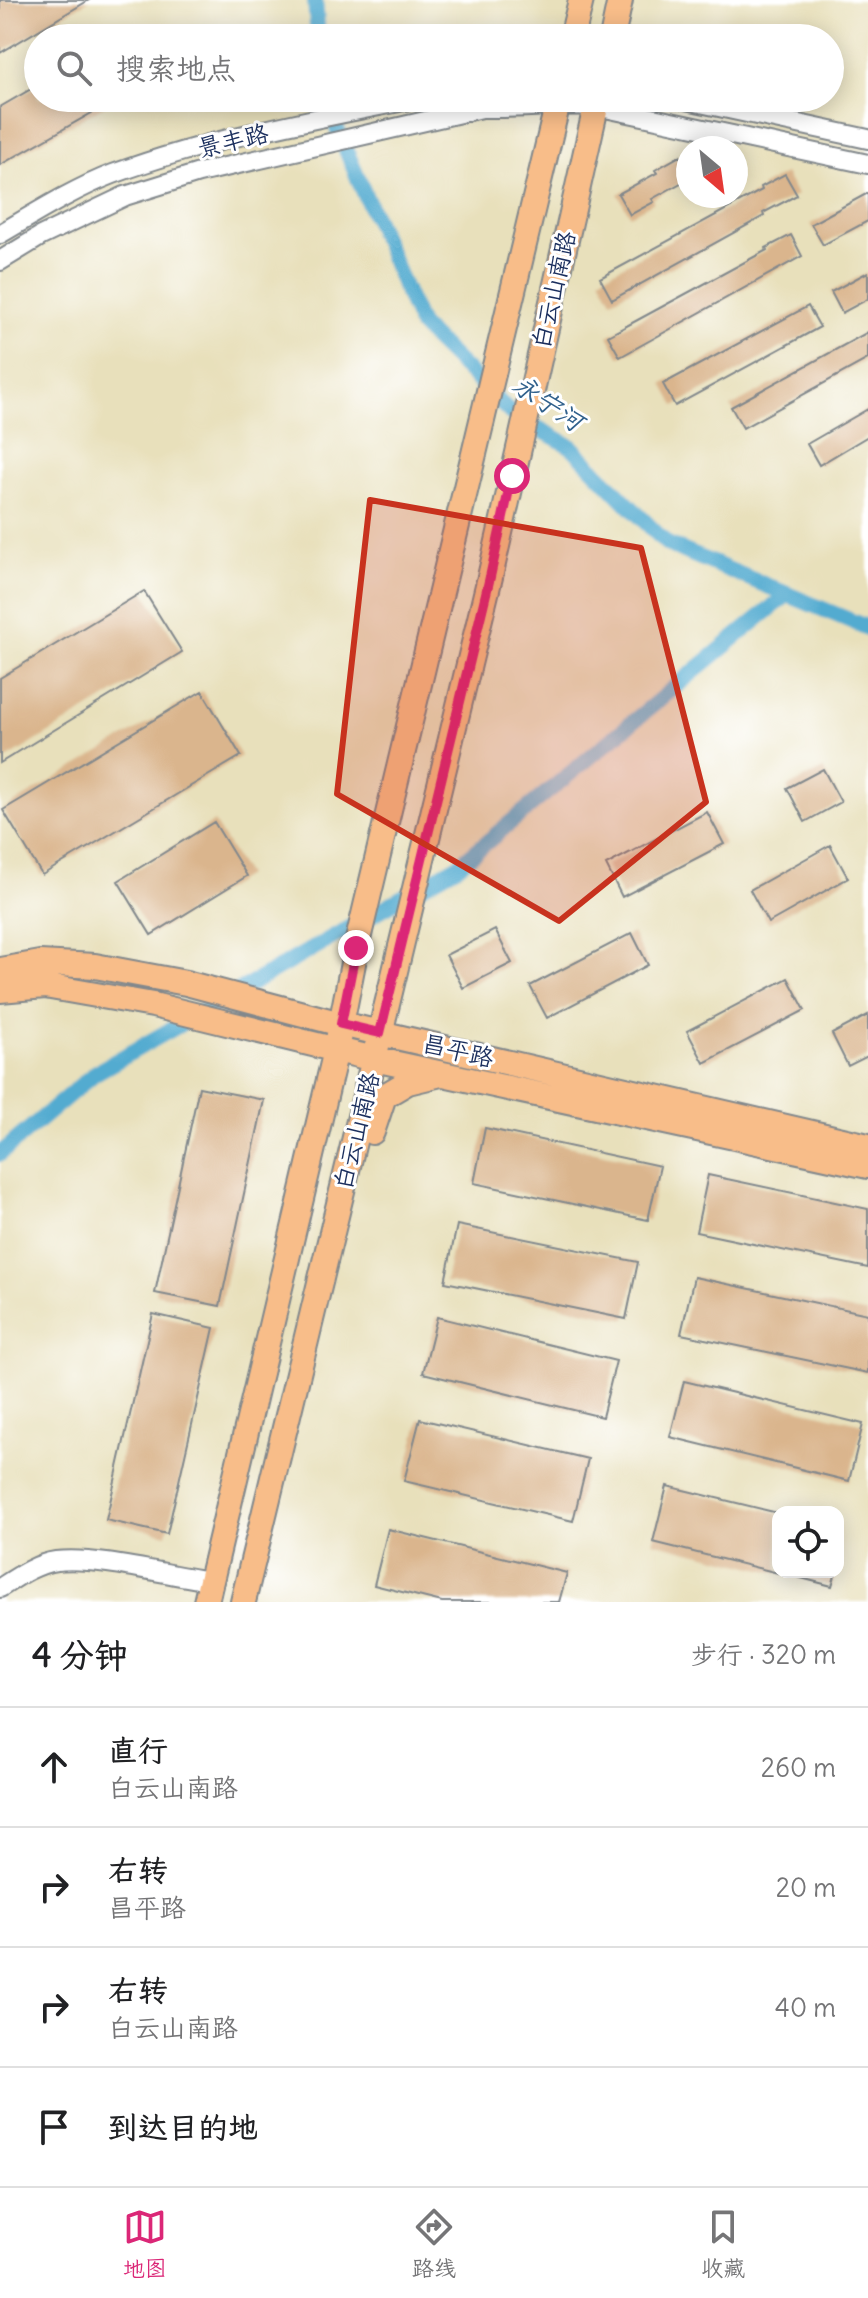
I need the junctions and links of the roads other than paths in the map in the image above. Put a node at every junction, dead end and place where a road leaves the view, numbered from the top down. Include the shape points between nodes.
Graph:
1 (581, 0) edge
2 (620, 0) edge
3 (575, 24) edge
4 (615, 24) edge
5 (349, 112) edge
6 (464, 112) edge
7 (556, 112) edge
8 (595, 112) edge
9 (641, 112) edge
10 (742, 112) edge
11 (868, 139) edge
12 (868, 164) edge
13 (0, 234) edge
14 (0, 261) edge
15 (0, 970) edge
16 (0, 990) edge
17 (341, 1024) junction
18 (380, 1033) junction
19 (336, 1050) junction
20 (374, 1059) junction
21 (442, 1073) junction
22 (868, 1146) edge
23 (868, 1166) edge
24 (326, 1257) junction
25 (0, 1587) edge
26 (208, 1592) edge
27 (243, 1602) edge

1 - 3 main road
2 - 4 main road
5 - 13 street, 景丰路 via 111,175
6 - 14 street, 景丰路 via 199,173 125,196
7 - 17 main road, 白云山南路
8 - 18 main road, 白云山南路
9 - 12 street, 景丰路
10 - 11 street
15 - 17 main road, 昌平路 via 40,963 95,966 186,983
16 - 19 main road, 昌平路 via 45,986 153,1005
17 - 18 main road, 昌平路
17 - 19 main road, 白云山南路
18 - 20 main road, 白云山南路
18 - 22 main road, 昌平路
19 - 20 main road, 昌平路
19 - 26 main road, 白云山南路
20 - 21 main road, 昌平路
20 - 24 main road, 白云山南路
21 - 23 main road, 昌平路
21 - 24 main road via 408,1082 384,1096 349,1221
24 - 27 main road, 白云山南路
25 - 26 street via 55,1561 87,1562

